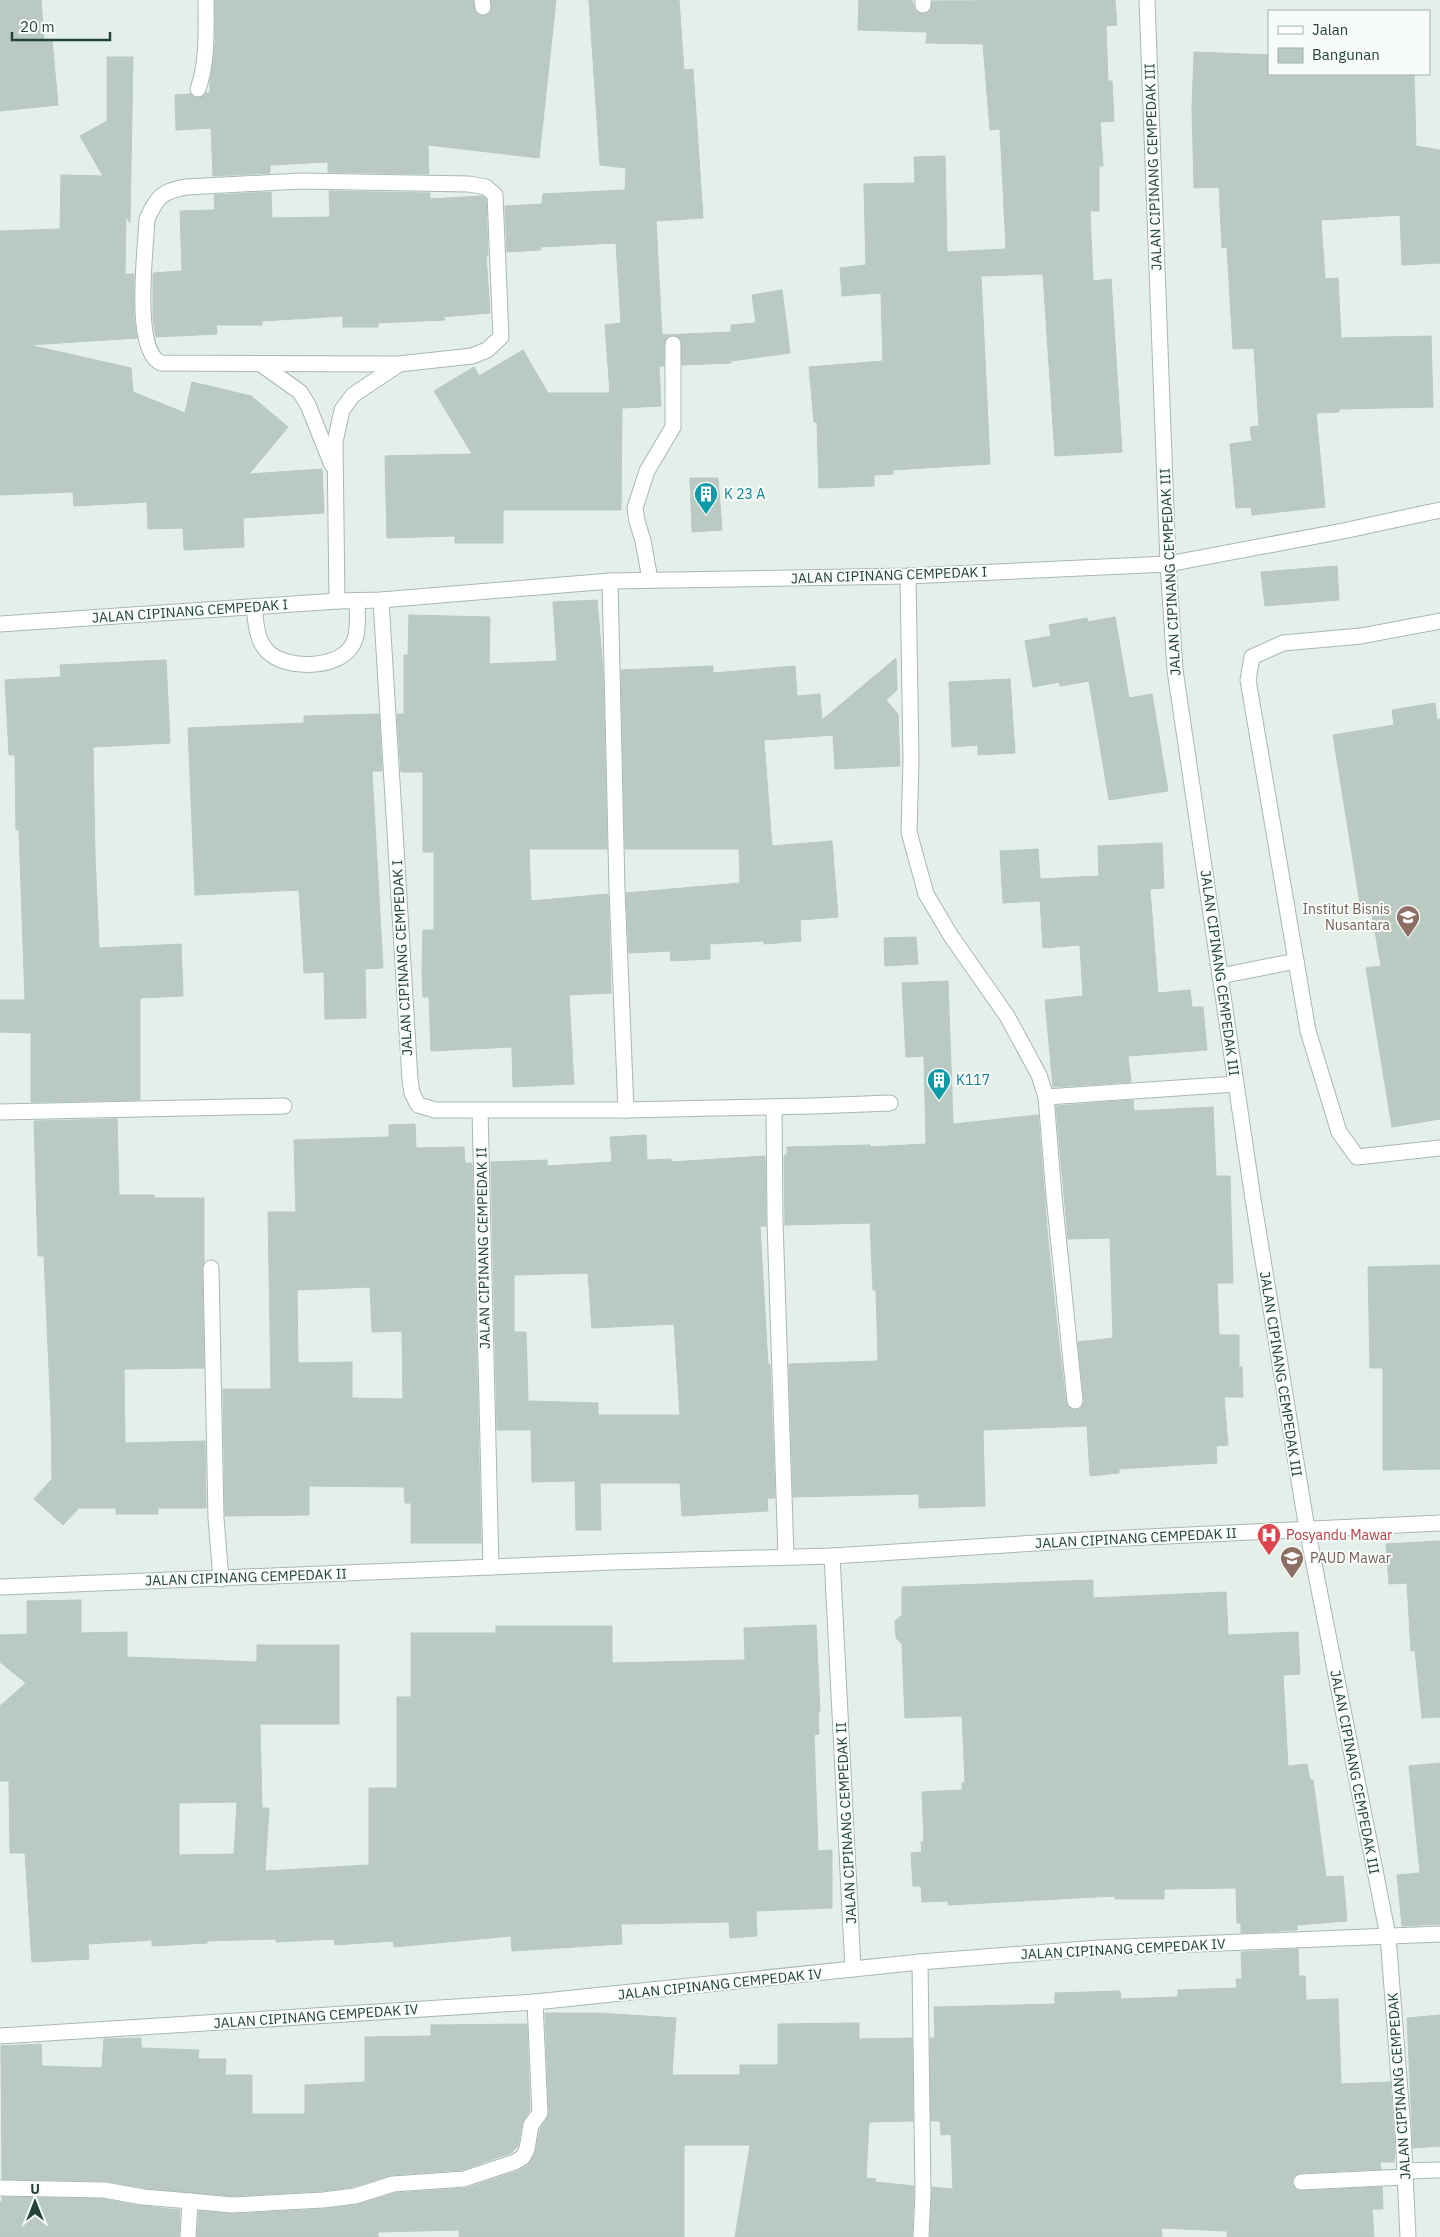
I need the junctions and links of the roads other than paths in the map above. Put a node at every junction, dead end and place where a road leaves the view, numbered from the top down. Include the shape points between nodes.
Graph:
1 (206, 0) edge
2 (1147, 0) edge
3 (198, 89) dead end
4 (673, 344) dead end
5 (262, 364) junction
6 (399, 364) junction
7 (336, 476) junction
8 (1440, 510) edge
9 (1168, 564) junction
10 (908, 576) junction
11 (650, 579) junction
12 (610, 580) junction
13 (358, 600) junction
14 (381, 600) junction
15 (337, 601) junction
16 (254, 607) junction
17 (1440, 621) edge
18 (0, 624) edge
19 (1296, 961) junction
20 (1220, 976) junction
21 (1236, 1084) junction
22 (1046, 1097) junction
23 (890, 1102) dead end
24 (284, 1106) dead end
25 (774, 1107) junction
26 (480, 1110) junction
27 (626, 1110) junction
28 (0, 1112) edge
29 (1440, 1148) edge
30 (211, 1268) dead end
31 (1076, 1401) dead end
32 (1440, 1523) edge
33 (1307, 1529) junction
34 (786, 1556) junction
35 (832, 1556) junction
36 (491, 1567) junction
37 (221, 1578) junction
38 (0, 1588) edge
39 (1440, 1934) edge
40 (1388, 1936) junction
41 (920, 1962) junction
42 (853, 1970) junction
43 (535, 2002) junction
44 (0, 2036) edge
45 (1440, 2170) edge
46 (1405, 2174) junction
47 (1302, 2182) dead end
48 (0, 2188) edge
49 (190, 2201) junction
50 (188, 2237) edge
51 (921, 2237) edge
52 (1408, 2237) edge

1 - 3 street via 206,43
2 - 9 street, JALAN CIPINANG CEMPEDAK III
4 - 11 street via 673,427 647,471 636,508 636,522
5 - 6 street
5 - 6 street via 161,363 155,361 150,352 142,324 147,219 154,203 168,190 300,181 486,187 495,195 500,337 487,350 472,356
5 - 7 street via 300,392 308,404
6 - 7 street via 353,395 342,410 335,442
7 - 15 street
8 - 9 street, JALAN CIPINANG CEMPEDAK I
9 - 10 street, JALAN CIPINANG CEMPEDAK I
9 - 20 street, JALAN CIPINANG CEMPEDAK III via 1175,670
10 - 11 street, JALAN CIPINANG CEMPEDAK I
10 - 22 street via 909,832 926,894 1007,1016 1039,1075
11 - 12 street, JALAN CIPINANG CEMPEDAK I
12 - 14 street, JALAN CIPINANG CEMPEDAK I
12 - 27 street via 616,890
13 - 14 street, JALAN CIPINANG CEMPEDAK I
13 - 15 street, JALAN CIPINANG CEMPEDAK I
13 - 16 street via 355,639 350,649 330,662 306,664 278,658 268,652 260,642
14 - 26 street, JALAN CIPINANG CEMPEDAK I via 412,1093 418,1105 435,1110
15 - 16 street, JALAN CIPINANG CEMPEDAK I
16 - 18 street, JALAN CIPINANG CEMPEDAK I
17 - 19 street via 1361,636 1283,643 1252,657 1248,680
19 - 20 street
19 - 29 street via 1311,1040 1339,1132 1357,1157
20 - 21 street, JALAN CIPINANG CEMPEDAK III
21 - 22 street
21 - 33 street, JALAN CIPINANG CEMPEDAK III
22 - 31 street
23 - 25 street, JALAN CIPINANG CEMPEDAK I
24 - 28 street
25 - 27 street, JALAN CIPINANG CEMPEDAK I
25 - 34 street
26 - 27 street, JALAN CIPINANG CEMPEDAK I
26 - 36 street, JALAN CIPINANG CEMPEDAK II
30 - 37 street via 216,1518
32 - 33 street, JALAN CIPINANG CEMPEDAK II
33 - 35 street, JALAN CIPINANG CEMPEDAK II
33 - 40 street, JALAN CIPINANG CEMPEDAK III
34 - 35 street, JALAN CIPINANG CEMPEDAK II
34 - 36 street, JALAN CIPINANG CEMPEDAK II
35 - 42 street, JALAN CIPINANG CEMPEDAK II
36 - 37 street, JALAN CIPINANG CEMPEDAK II
37 - 38 street, JALAN CIPINANG CEMPEDAK II
39 - 40 street, JALAN CIPINANG CEMPEDAK IV
40 - 41 street, JALAN CIPINANG CEMPEDAK IV via 1098,1948
40 - 46 street, JALAN CIPINANG CEMPEDAK
41 - 42 street, JALAN CIPINANG CEMPEDAK IV
41 - 51 street
42 - 43 street, JALAN CIPINANG CEMPEDAK IV
43 - 44 street, JALAN CIPINANG CEMPEDAK IV
43 - 49 street via 540,2113 531,2125 523,2157 515,2162 464,2179 393,2184 355,2196 232,2205
45 - 46 street
46 - 47 street
46 - 52 street, JALAN CIPINANG CEMPEDAK
48 - 49 street via 104,2190 144,2198
49 - 50 street

